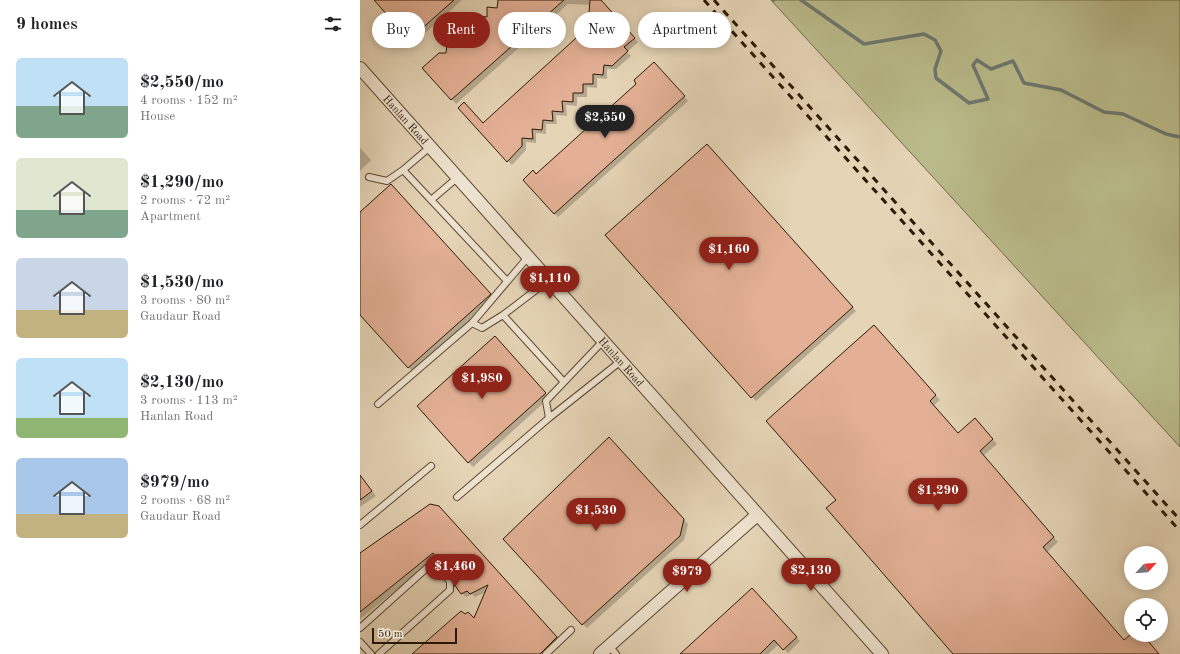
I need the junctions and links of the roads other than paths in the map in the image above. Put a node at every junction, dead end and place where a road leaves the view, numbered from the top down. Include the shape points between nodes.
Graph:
1 (360, 68) edge
2 (430, 147) junction
3 (403, 170) junction
4 (369, 177) dead end
5 (457, 178) junction
6 (431, 200) junction
7 (528, 257) junction
8 (549, 280) junction
9 (507, 281) junction
10 (503, 316) junction
11 (472, 323) junction
12 (603, 341) junction
13 (621, 361) junction
14 (564, 382) junction
15 (378, 404) dead end
16 (549, 418) junction
17 (431, 466) dead end
18 (457, 497) dead end
19 (758, 515) junction
20 (360, 524) edge
21 (360, 628) edge
22 (571, 630) dead end
23 (360, 642) edge
24 (608, 651) edge
25 (371, 654) edge
26 (379, 654) edge
27 (546, 654) edge
28 (882, 654) edge

1 - 2 street, Hanlan Road
2 - 3 lane
2 - 5 street, Hanlan Road
3 - 4 lane via 387,181
3 - 6 lane
5 - 6 lane
5 - 7 street, Hanlan Road
6 - 9 lane
7 - 8 street, Hanlan Road
7 - 9 lane
8 - 10 lane
8 - 12 street, Hanlan Road
9 - 11 lane
10 - 11 lane via 482,328
10 - 14 lane
11 - 15 lane
12 - 13 street, Hanlan Road
12 - 14 lane
13 - 16 lane
13 - 19 street, Hanlan Road
14 - 16 lane via 546,401
16 - 18 lane
17 - 20 lane
19 - 24 street
19 - 28 street, Hanlan Road
21 - 26 lane via 429,566 434,566 450,582 450,590
22 - 27 lane
23 - 25 lane

